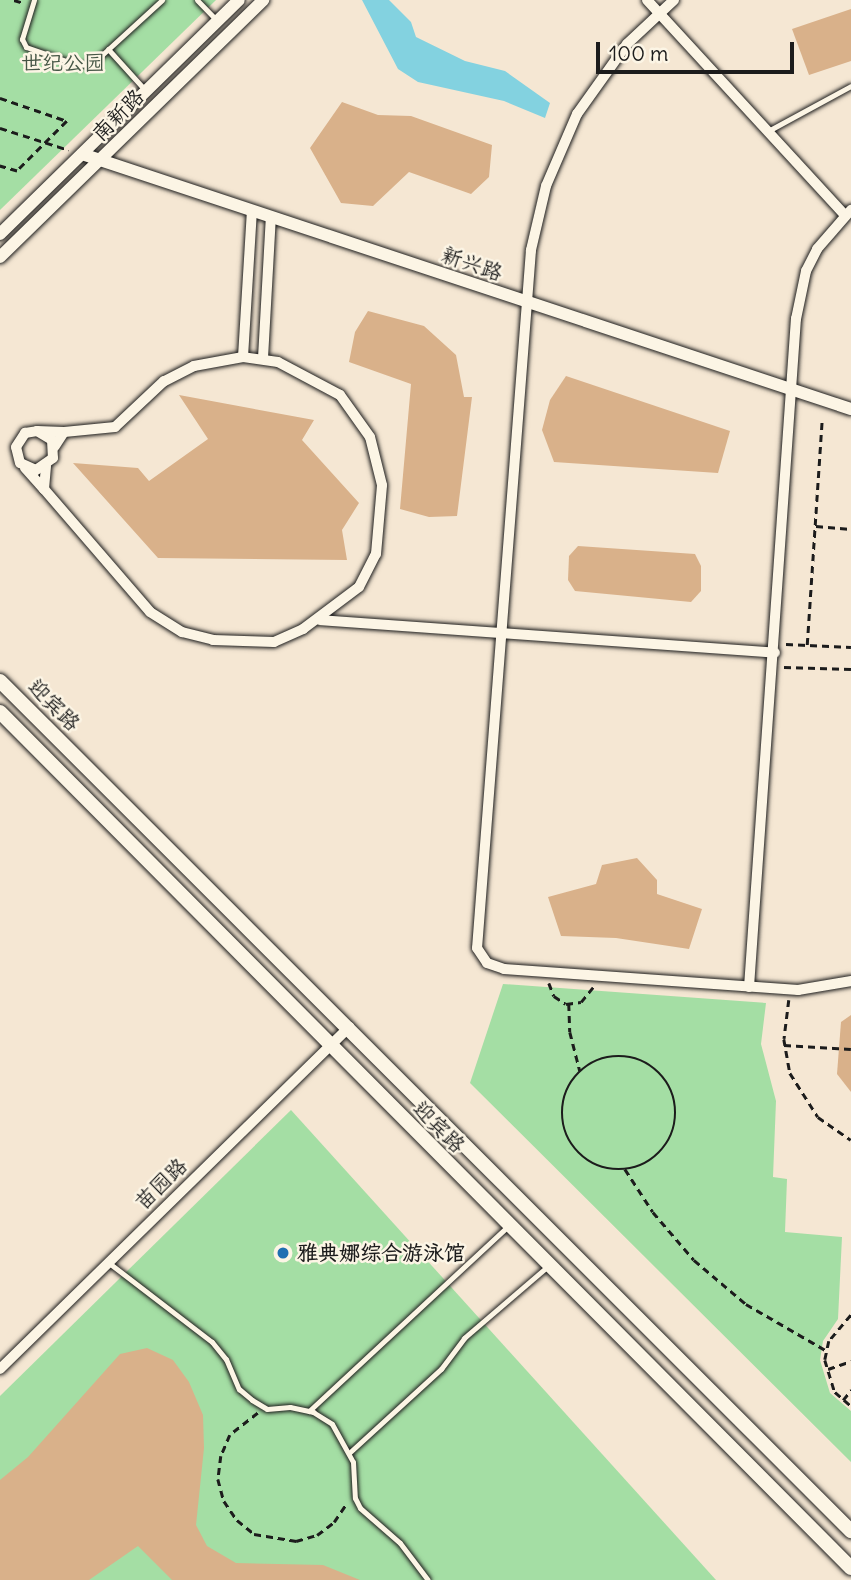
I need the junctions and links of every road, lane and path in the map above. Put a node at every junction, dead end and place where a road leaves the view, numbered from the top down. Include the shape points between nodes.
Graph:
1 (34, 0) edge
2 (162, 0) edge
3 (197, 0) edge
4 (239, 0) edge
5 (263, 0) edge
6 (646, 0) edge
7 (674, 0) edge
8 (659, 13) junction
9 (217, 21) junction
10 (108, 49) junction
11 (851, 86) edge
12 (146, 91) junction
13 (0, 98) edge
14 (0, 128) edge
15 (768, 131) junction
16 (46, 143) junction
17 (82, 154) junction
18 (100, 161) junction
19 (0, 166) edge
20 (252, 211) junction
21 (848, 212) edge
22 (271, 217) junction
23 (0, 234) edge
24 (0, 257) edge
25 (524, 302) junction
26 (243, 357) junction
27 (263, 358) junction
28 (792, 389) junction
29 (851, 409) edge
30 (822, 421) dead end
31 (37, 430) junction
32 (64, 432) junction
33 (54, 446) junction
34 (20, 463) junction
35 (46, 467) junction
36 (44, 489) junction
37 (815, 526) junction
38 (851, 529) edge
39 (320, 620) junction
40 (500, 632) junction
41 (807, 645) junction
42 (851, 647) edge
43 (775, 649) junction
44 (774, 667) junction
45 (851, 669) edge
46 (0, 681) edge
47 (0, 712) edge
48 (550, 973) junction
49 (594, 976) junction
50 (851, 981) edge
51 (749, 987) junction
52 (791, 990) junction
53 (569, 1004) junction
54 (349, 1027) junction
55 (784, 1045) junction
56 (329, 1047) junction
57 (851, 1049) edge
58 (580, 1071) junction
59 (851, 1140) edge
60 (625, 1169) junction
61 (508, 1226) junction
62 (108, 1263) junction
63 (548, 1265) junction
64 (851, 1315) edge
65 (827, 1351) junction
66 (851, 1361) edge
67 (0, 1369) edge
68 (827, 1369) junction
69 (851, 1390) edge
70 (843, 1400) junction
71 (851, 1406) edge
72 (267, 1409) junction
73 (309, 1411) junction
74 (349, 1453) junction
75 (353, 1483) junction
76 (851, 1531) edge
77 (851, 1568) edge
78 (428, 1580) edge

1 - 10 lane via 22,39 26,47 78,65 92,64
2 - 10 lane
3 - 9 lane
4 - 9 street, 南新路
5 - 18 street, 南新路
6 - 8 street
7 - 8 street
8 - 15 street
8 - 25 street via 598,81 560,149 539,209
9 - 12 street, 南新路
10 - 12 lane
11 - 15 lane
12 - 17 street, 南新路
13 - 16 path via 67,121
14 - 16 path
15 - 21 street
16 - 17 path
16 - 19 path via 17,172
17 - 18 street, 新兴路
17 - 23 street, 南新路
18 - 20 street, 新兴路
18 - 24 street, 南新路
20 - 22 street, 新兴路
20 - 26 street
21 - 28 street via 817,249 806,271 796,319
22 - 25 street, 新兴路
22 - 27 street
25 - 28 street, 新兴路
25 - 40 street
26 - 27 street
26 - 32 street via 213,360 163,381 115,428
27 - 39 street via 312,376 340,395 370,437 377,460 382,485 376,554 359,587
28 - 29 street, 新兴路
28 - 43 street
30 - 37 path
31 - 32 street
31 - 33 street via 48,435
31 - 34 street via 25,433 17,442
32 - 33 street
33 - 35 street
34 - 35 street via 30,469
34 - 36 street
35 - 36 street
36 - 39 street via 150,611 182,632 213,640 274,642
37 - 38 path
37 - 41 path
39 - 40 street
40 - 43 street
40 - 48 street via 477,948 495,968
41 - 42 path
41 - 43 path
43 - 44 street
44 - 45 path
44 - 51 street
46 - 54 main road, 迎宾路
47 - 56 main road, 迎宾路
48 - 49 street
48 - 53 path via 554,996
49 - 51 street
49 - 53 path via 587,997
50 - 52 street
51 - 52 street
52 - 55 path
53 - 58 path via 570,1032
54 - 56 street, 苗园路
54 - 76 main road, 迎宾路
55 - 57 path
55 - 59 path via 790,1073 806,1104 831,1129
56 - 61 main road, 迎宾路
56 - 62 street, 苗园路
58 - 60 path via 562,1105 562,1125 569,1143 582,1158 600,1167
58 - 60 path via 597,1060 635,1059 664,1079 672,1095 676,1112 665,1146 653,1159
60 - 65 path via 653,1212 694,1260 757,1311
61 - 63 main road, 迎宾路
61 - 73 lane
62 - 67 street, 苗园路
62 - 72 lane via 212,1342 226,1359 239,1389
63 - 74 lane via 464,1338 441,1369
63 - 77 main road, 迎宾路
64 - 65 path via 838,1325
65 - 68 path
66 - 68 path
68 - 70 path
69 - 70 path
70 - 71 path
72 - 73 lane via 290,1406
72 - 75 path via 230,1435 221,1456 218,1479 224,1501 237,1520 254,1534 274,1541 317,1535 341,1513
73 - 74 lane via 332,1424
74 - 75 lane
75 - 78 lane via 360,1508 400,1543

